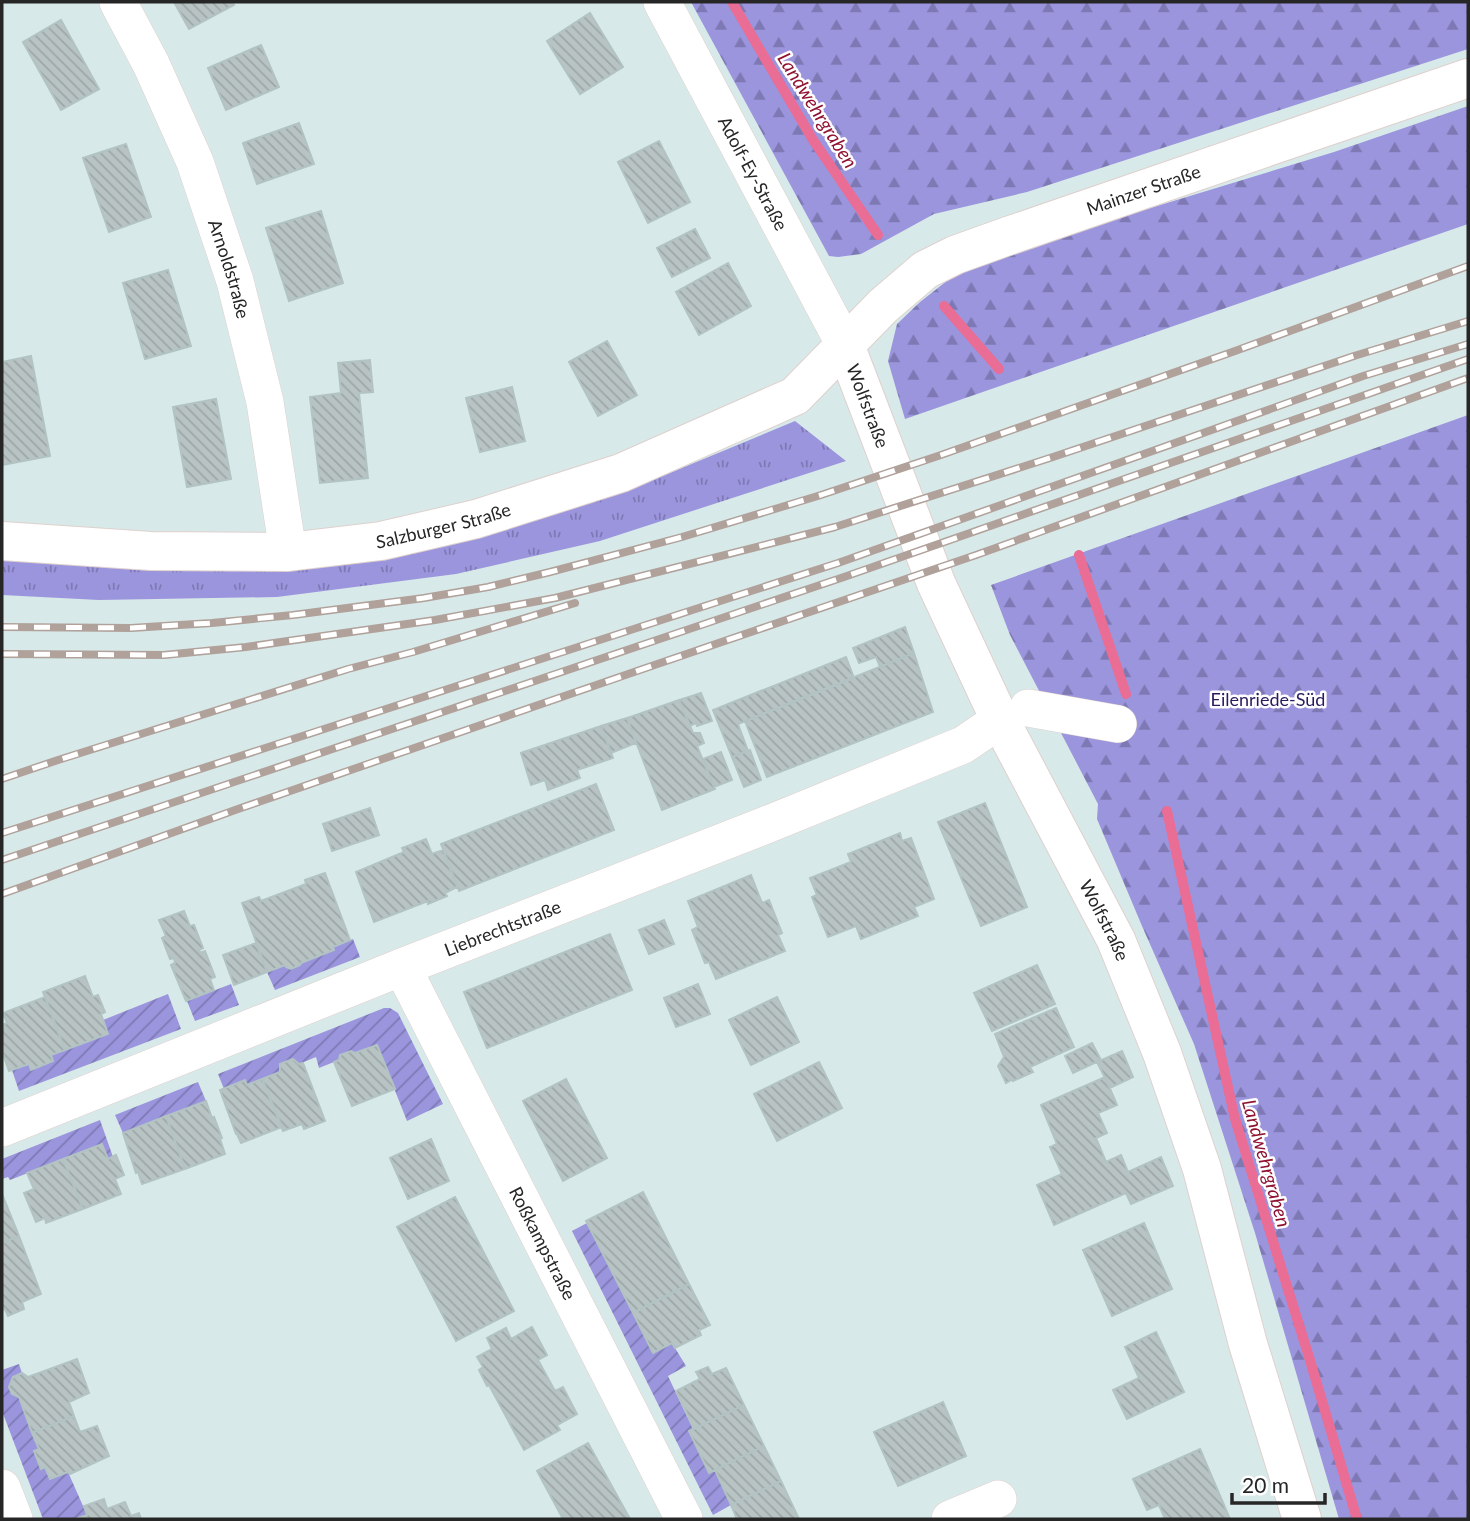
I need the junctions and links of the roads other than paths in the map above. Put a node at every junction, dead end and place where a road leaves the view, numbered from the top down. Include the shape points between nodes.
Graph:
1 (118, 2) edge
2 (662, 2) edge
3 (1468, 78) edge
4 (845, 345) junction
5 (2, 541) edge
6 (288, 552) junction
7 (1014, 714) junction
8 (1118, 724) dead end
9 (402, 967) junction
10 (2, 1128) edge
11 (2, 1488) edge
12 (998, 1500) dead end
13 (14, 1519) edge
14 (684, 1519) edge
15 (950, 1519) edge
16 (1302, 1519) edge

1 - 6 street, Arnoldstraße via 195,162 235,281 265,402
2 - 4 street, Adolf-Ey-Straße
3 - 4 street, Mainzer Straße via 956,255 917,276
4 - 6 street, Salzburger Straße via 795,396 621,472 476,519 381,541
4 - 7 street, Wolfstraße via 936,583
5 - 6 street, Salzburger Straße via 151,551
7 - 8 street
7 - 9 street, Liebrechtstraße via 951,750
7 - 16 street, Wolfstraße via 1162,1053 1202,1169 1248,1344
9 - 10 street, Liebrechtstraße
9 - 14 street, Roßkampstraße
11 - 13 street
12 - 15 street

